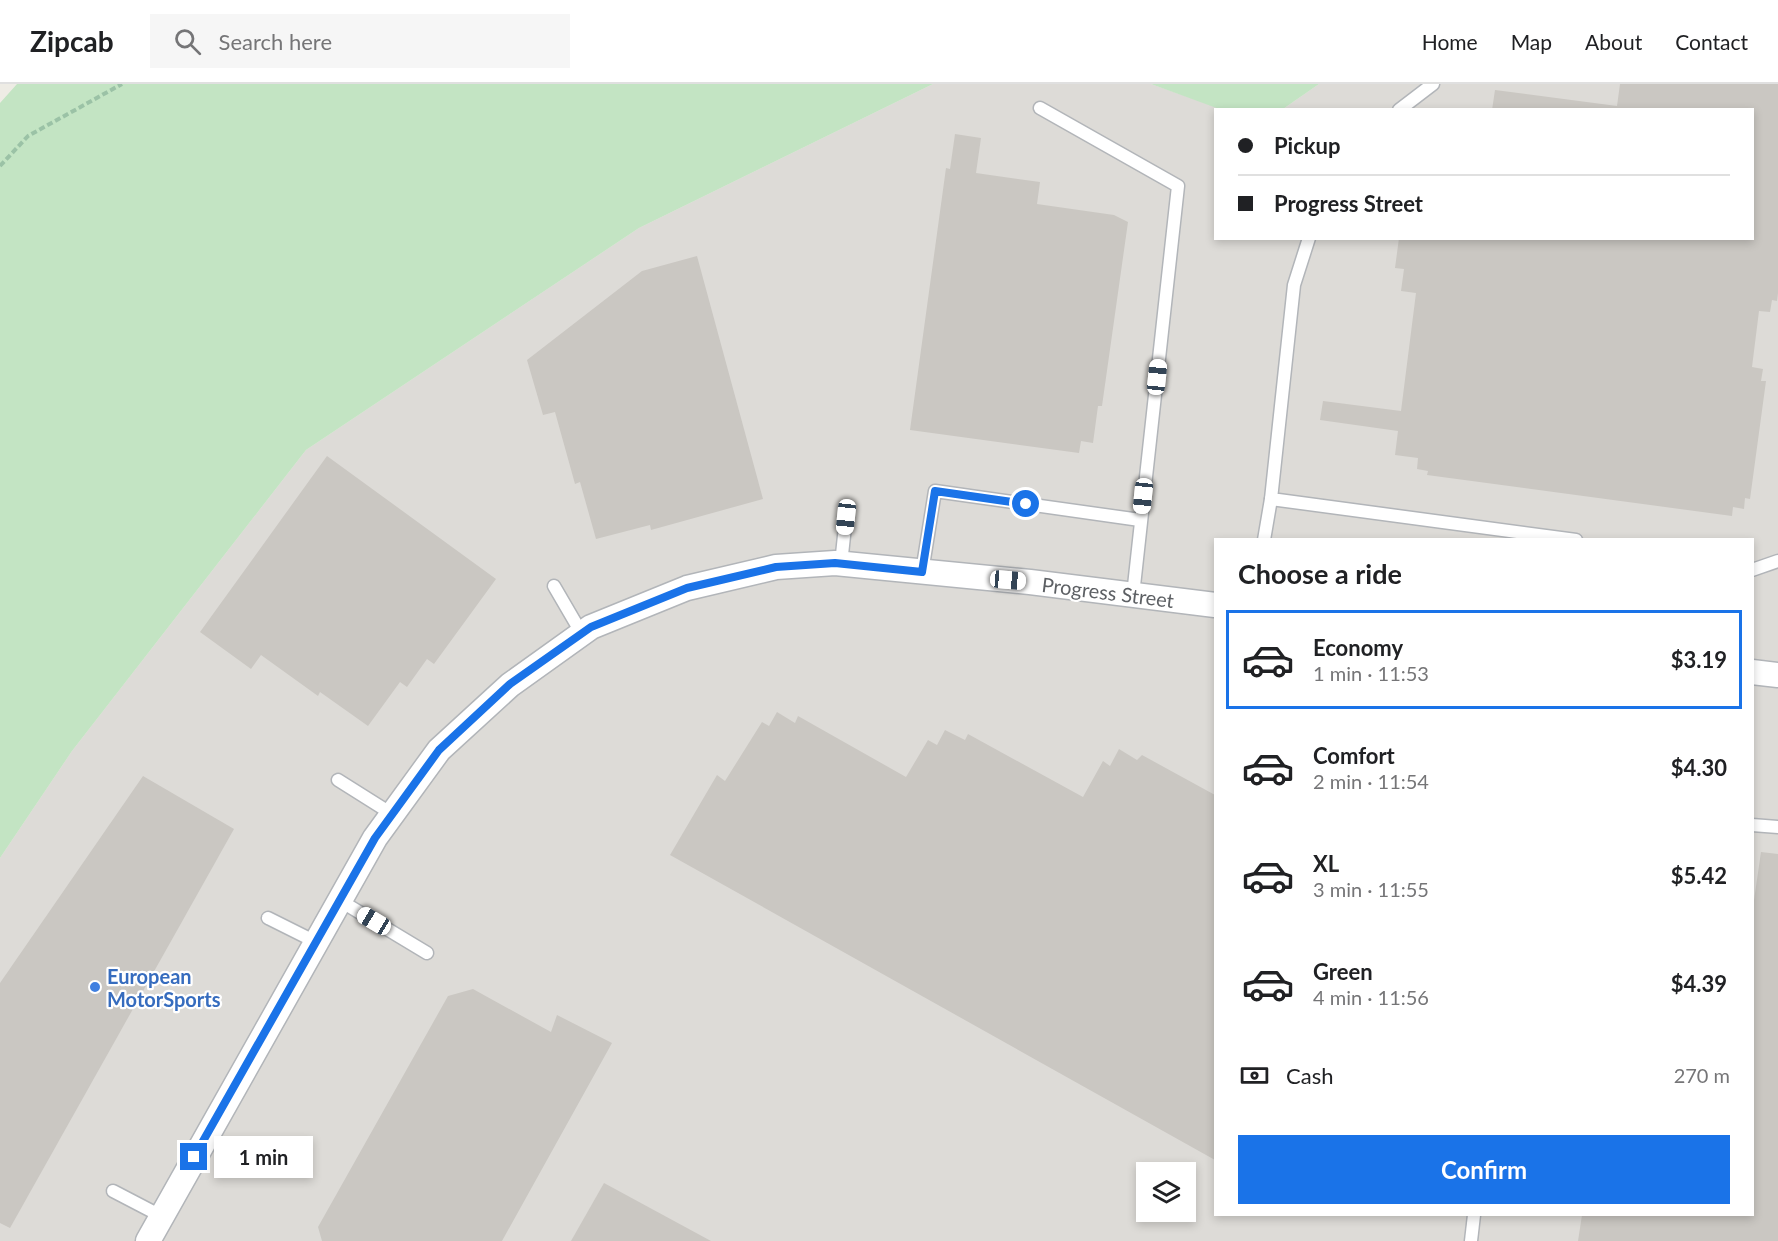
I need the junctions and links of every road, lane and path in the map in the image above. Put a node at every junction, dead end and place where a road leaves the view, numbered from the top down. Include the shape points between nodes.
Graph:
1 (122, 84) edge
2 (1433, 84) edge
3 (1040, 108) dead end
4 (1402, 108) edge
5 (0, 166) edge
6 (1308, 240) edge
7 (1271, 499) junction
8 (846, 517) dead end
9 (1140, 520) junction
10 (1264, 538) edge
11 (1561, 538) edge
12 (1778, 561) edge
13 (841, 564) junction
14 (1754, 569) edge
15 (922, 572) junction
16 (554, 586) dead end
17 (1133, 595) junction
18 (1214, 605) edge
19 (582, 634) junction
20 (1754, 672) edge
21 (1778, 675) edge
22 (338, 780) dead end
23 (392, 814) junction
24 (1754, 825) edge
25 (1778, 827) edge
26 (339, 900) junction
27 (268, 918) dead end
28 (316, 942) junction
29 (427, 952) dead end
30 (113, 1191) dead end
31 (161, 1216) junction
32 (1474, 1216) edge
33 (148, 1241) edge
34 (1471, 1241) edge

1 - 5 path via 28,136
2 - 4 lane
3 - 9 lane via 1178,186
6 - 7 lane via 1294,285
7 - 10 lane
7 - 11 lane
8 - 13 lane
9 - 15 lane via 935,491
9 - 17 lane
12 - 14 lane
13 - 15 street, Progress Street
13 - 19 street, Progress Street via 776,567 687,588
15 - 17 street, Progress Street
16 - 19 lane
17 - 18 street, Progress Street
19 - 23 street, Progress Street via 510,684 439,750
20 - 21 street
22 - 23 lane
23 - 26 street, Progress Street
24 - 25 lane
26 - 28 street, Progress Street
26 - 29 lane
27 - 28 lane
28 - 31 street, Progress Street
30 - 31 lane
31 - 33 street, Progress Street
32 - 34 lane

